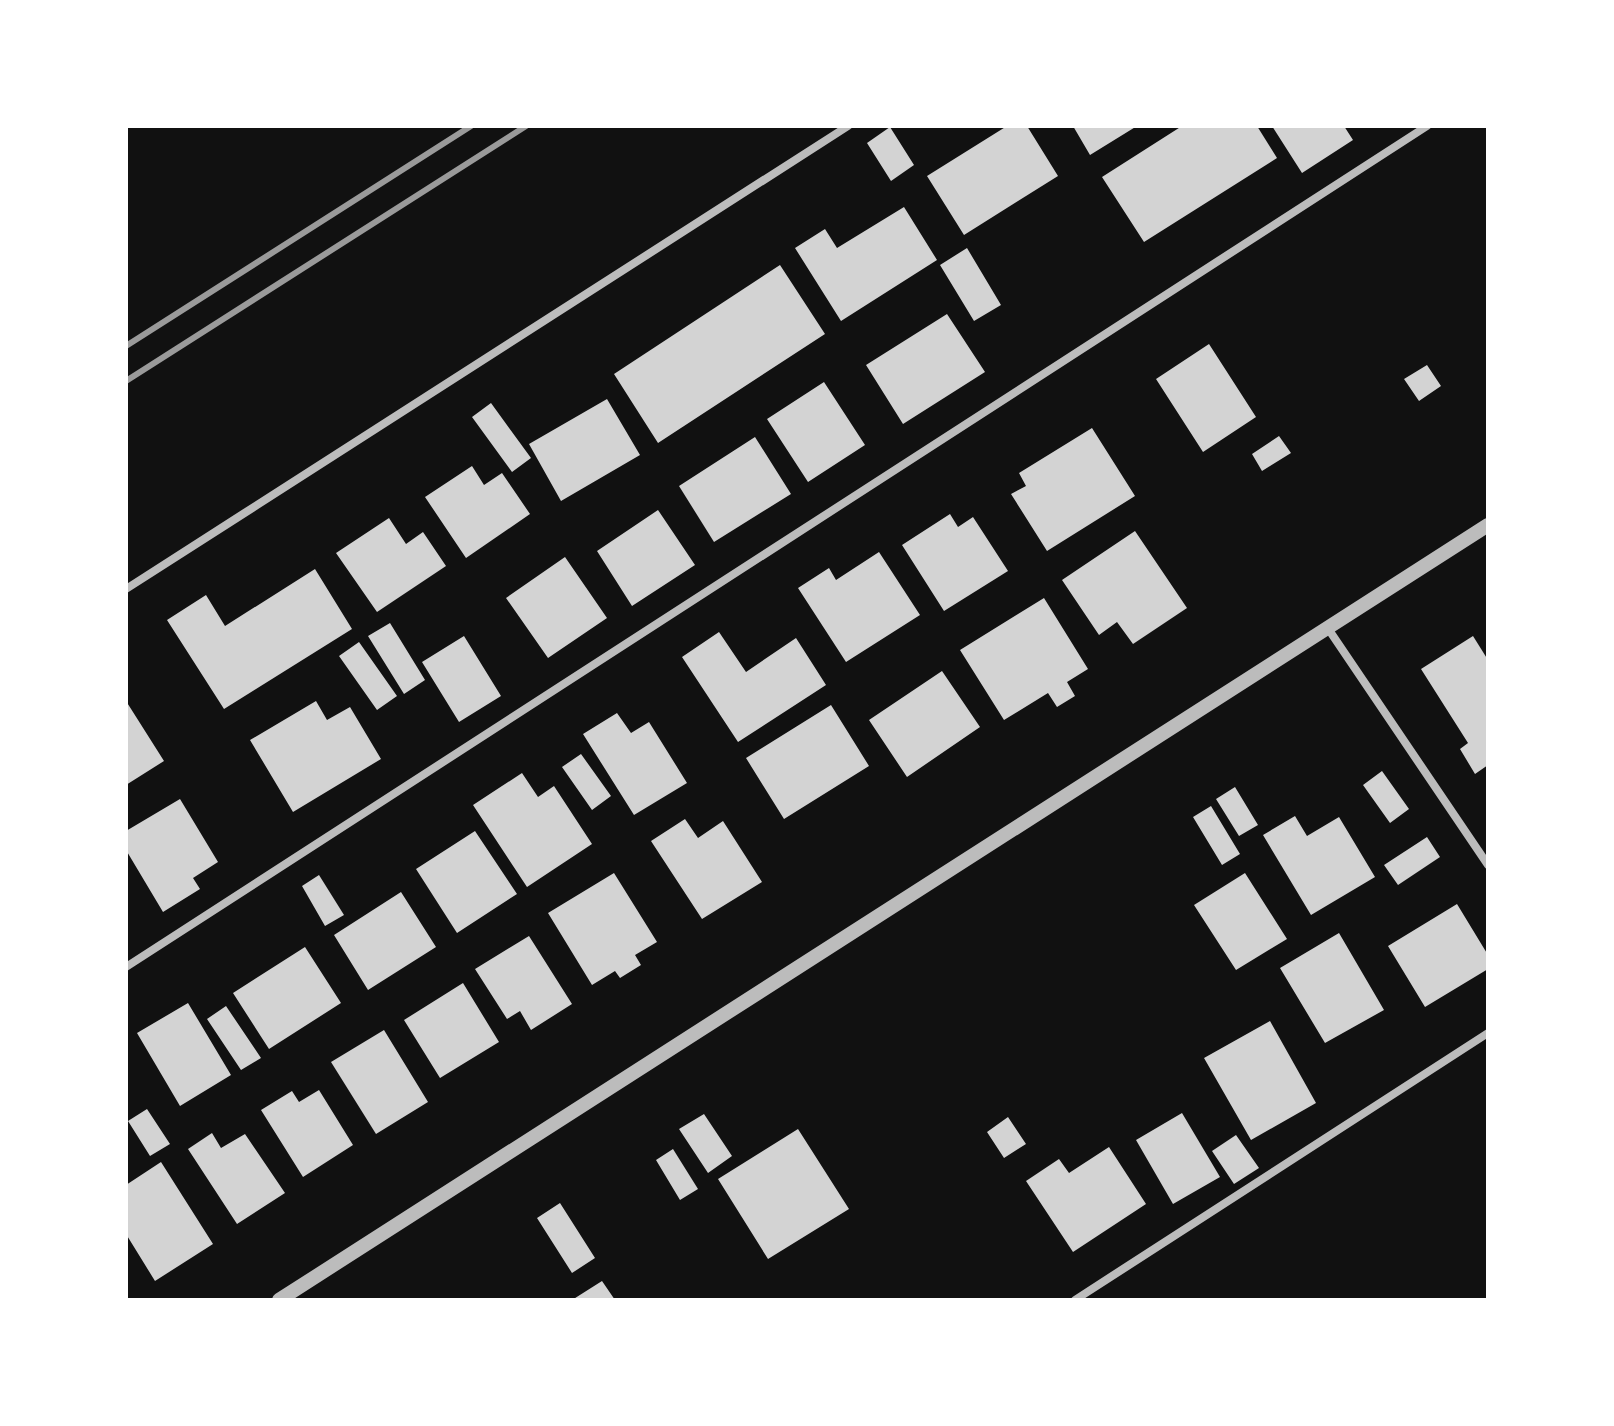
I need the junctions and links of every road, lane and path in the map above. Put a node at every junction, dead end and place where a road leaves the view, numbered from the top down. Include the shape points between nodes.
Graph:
1 (848, 126) edge
2 (1427, 126) edge
3 (1488, 525) edge
4 (126, 589) edge
5 (1327, 627) junction
6 (1488, 865) edge
7 (126, 967) edge
8 (1488, 1033) edge
9 (283, 1299) edge
10 (1075, 1300) edge

1 - 4 street
2 - 7 street
3 - 5 street
5 - 6 street
5 - 9 street
8 - 10 street

